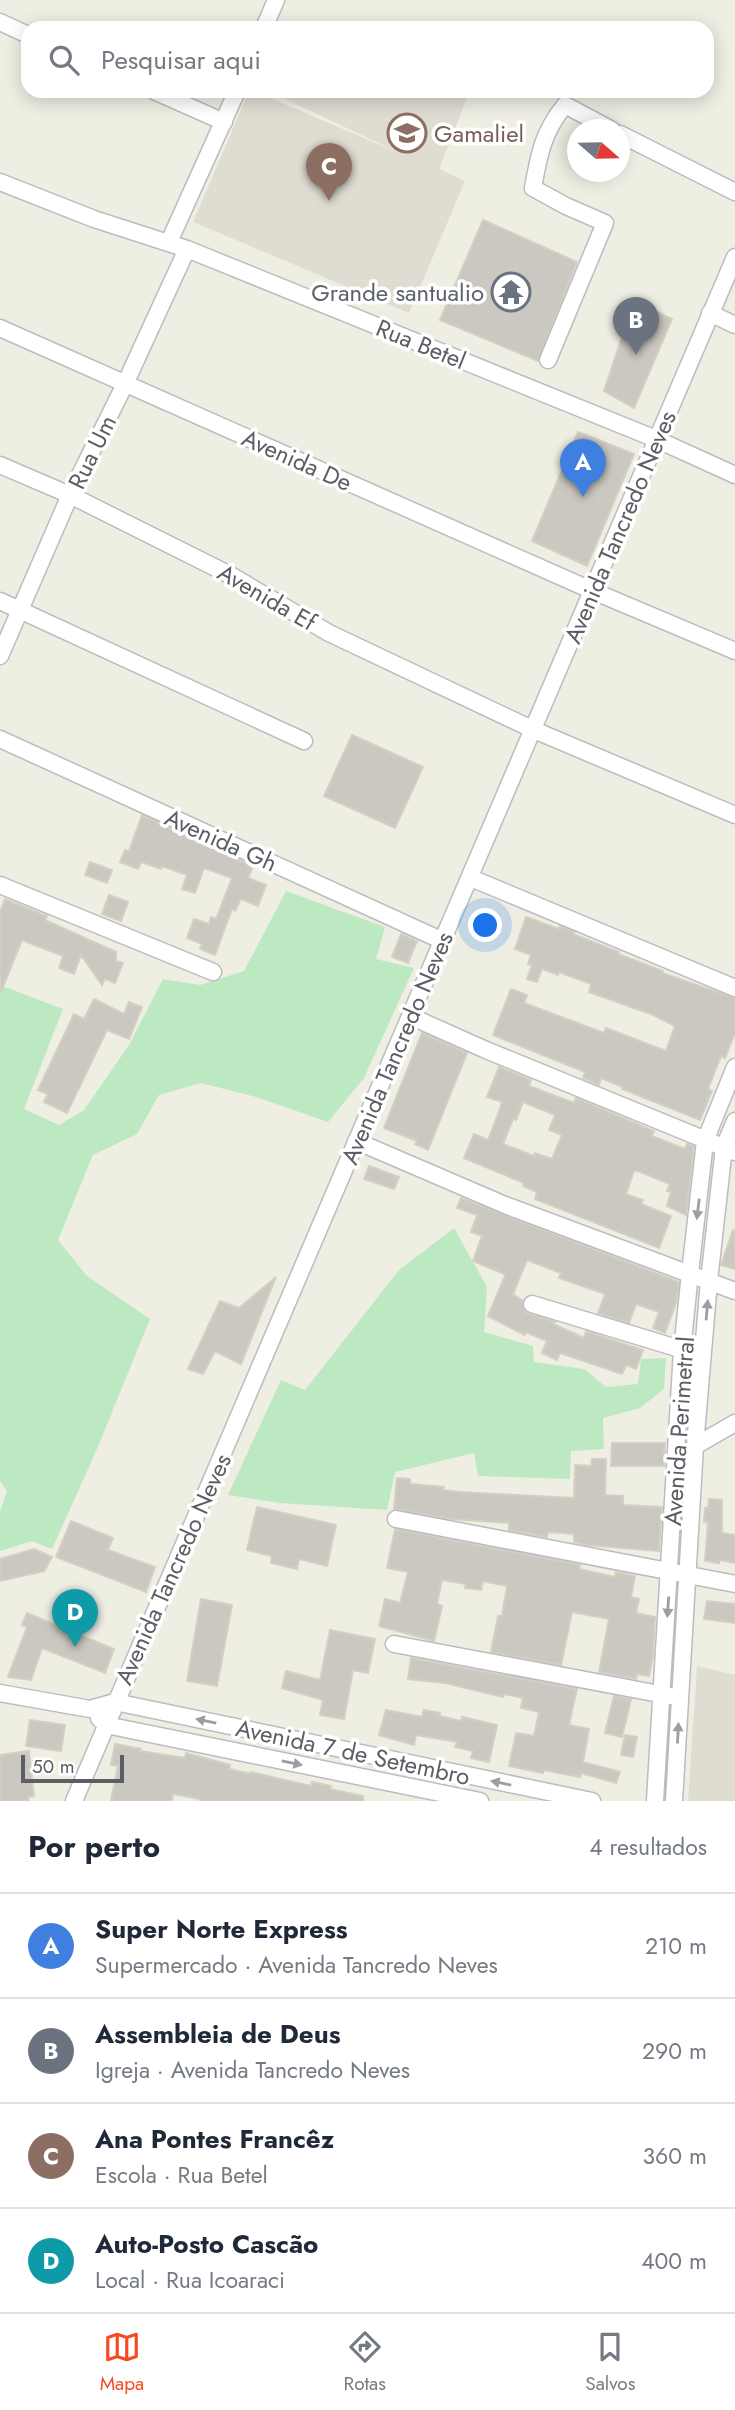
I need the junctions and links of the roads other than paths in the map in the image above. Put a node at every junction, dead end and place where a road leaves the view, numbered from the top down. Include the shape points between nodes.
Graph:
1 (276, 0) edge
2 (267, 21) edge
3 (0, 22) edge
4 (21, 32) edge
5 (170, 98) edge
6 (234, 98) edge
7 (592, 119) edge
8 (224, 122) junction
9 (630, 139) edge
10 (0, 182) edge
11 (735, 192) edge
12 (169, 242) junction
13 (187, 248) junction
14 (735, 257) edge
15 (710, 313) junction
16 (735, 325) edge
17 (0, 328) edge
18 (548, 360) dead end
19 (125, 384) junction
20 (656, 439) junction
21 (0, 465) edge
22 (735, 475) edge
23 (70, 495) junction
24 (593, 591) junction
25 (0, 601) edge
26 (21, 610) junction
27 (735, 651) edge
28 (0, 656) edge
29 (534, 730) junction
30 (0, 739) edge
31 (304, 741) dead end
32 (735, 815) edge
33 (471, 878) junction
34 (0, 886) edge
35 (443, 941) junction
36 (213, 972) dead end
37 (735, 988) edge
38 (412, 1017) junction
39 (735, 1067) edge
40 (735, 1121) edge
41 (356, 1141) junction
42 (705, 1141) junction
43 (729, 1149) edge
44 (690, 1273) junction
45 (709, 1281) junction
46 (735, 1291) edge
47 (532, 1304) dead end
48 (682, 1350) junction
49 (703, 1356) junction
50 (679, 1402) junction
51 (699, 1404) junction
52 (735, 1423) edge
53 (695, 1446) junction
54 (396, 1519) dead end
55 (670, 1570) junction
56 (689, 1575) junction
57 (735, 1584) edge
58 (394, 1644) dead end
59 (0, 1693) edge
60 (662, 1693) junction
61 (679, 1698) junction
62 (115, 1702) junction
63 (90, 1709) junction
64 (106, 1725) junction
65 (379, 1758) junction
66 (375, 1780) junction
67 (538, 1796) edge
68 (74, 1801) edge
69 (480, 1801) edge
70 (592, 1801) edge
71 (655, 1801) edge
72 (674, 1801) edge

1 - 2 street
3 - 4 street
5 - 8 street
6 - 8 street
7 - 18 street via 565,104 540,150 533,188 605,223
8 - 12 street
9 - 11 street
10 - 12 street, Rua Betel via 82,215
12 - 13 street, Rua Betel
13 - 19 street, Rua Um
13 - 20 street, Rua Betel
14 - 15 street, Avenida Tancredo Neves
15 - 16 street
15 - 20 street, Avenida Tancredo Neves
17 - 19 street, Avenida De
19 - 23 street, Rua Um
19 - 24 street, Avenida De
20 - 22 street, Rua Betel
20 - 24 street, Avenida Tancredo Neves
21 - 23 street, Avenida Ef
23 - 26 street, Rua Um
23 - 29 street, Avenida Ef via 232,576 329,633
24 - 27 street, Avenida De
24 - 29 street, Avenida Tancredo Neves
25 - 26 street
26 - 28 street, Rua Um
26 - 31 street
29 - 32 street, Avenida Ef
29 - 33 street, Avenida Tancredo Neves
30 - 35 street, Avenida Gh
33 - 35 street, Avenida Tancredo Neves
33 - 37 street
34 - 36 street
35 - 38 street, Avenida Tancredo Neves
38 - 41 street, Avenida Tancredo Neves
38 - 42 street
39 - 42 street, Avenida Perimetral
40 - 43 street, Avenida Perimetral
41 - 44 street via 505,1205
41 - 62 street, Avenida Tancredo Neves
42 - 43 street
42 -> 44 street, Avenida Perimetral
43 - 45 street, Avenida Perimetral
44 - 45 street
44 - 48 street, Avenida Perimetral
45 - 46 street
49 -> 45 street, Avenida Perimetral
47 - 48 street
48 - 49 street
48 - 50 street, Avenida Perimetral
49 - 51 street, Avenida Perimetral
50 - 51 street
50 - 55 street, Avenida Perimetral
51 - 53 street, Avenida Perimetral
52 - 53 street
53 - 56 street, Avenida Perimetral
54 - 55 street
55 - 56 street
55 -> 60 street, Avenida Perimetral
56 - 57 street
56 - 61 street, Avenida Perimetral
58 - 60 street
59 - 63 street
60 - 61 street
60 - 71 street, Avenida Perimetral
72 -> 61 street, Avenida Perimetral
62 - 63 street
62 - 64 street, Avenida Tancredo Neves
65 -> 62 street, Avenida 7 de Setembro
63 - 64 street
64 -> 66 street
64 - 68 street, Avenida Tancredo Neves
65 - 66 street
67 -> 65 street, Avenida 7 de Setembro
66 - 69 street
67 - 70 street, Avenida 7 de Setembro

